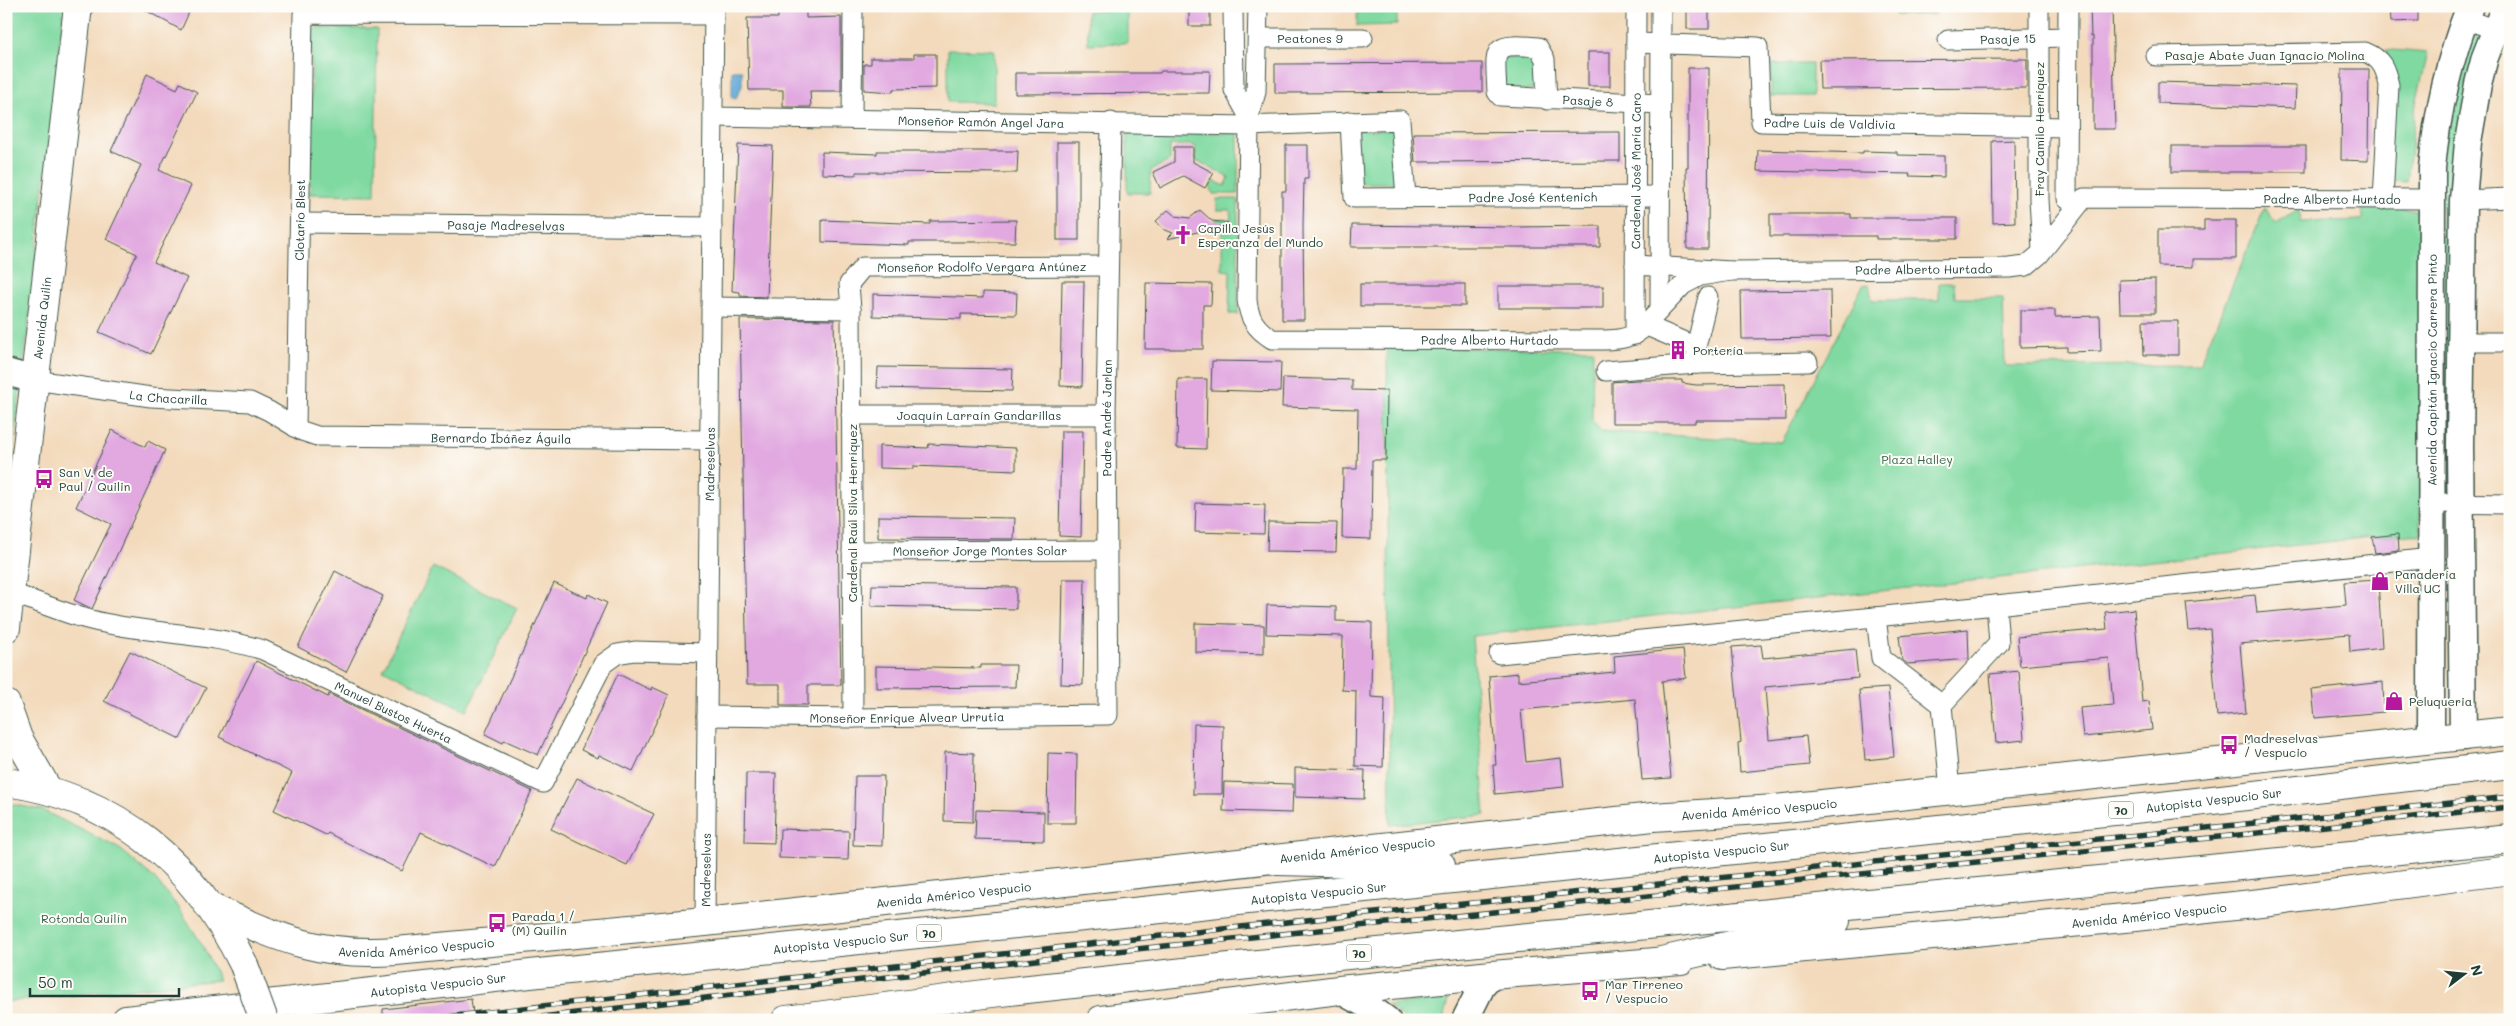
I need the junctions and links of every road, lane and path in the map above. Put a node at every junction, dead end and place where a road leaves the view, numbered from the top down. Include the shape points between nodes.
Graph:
1 (78, 6) edge
2 (853, 6) edge
3 (1233, 6) edge
4 (1258, 6) edge
5 (1636, 6) edge
6 (1661, 6) edge
7 (2039, 6) edge
8 (2068, 6) edge
9 (2505, 6) edge
10 (714, 11) edge
11 (2468, 13) edge
12 (2502, 32) edge
13 (2067, 37) junction
14 (1258, 38) junction
15 (1363, 38) dead end
16 (2039, 38) junction
17 (1948, 40) dead end
18 (1636, 43) junction
19 (1660, 44) junction
20 (2156, 56) dead end
21 (1547, 100) dead end
22 (1635, 103) junction
23 (1660, 104) junction
24 (713, 117) junction
25 (852, 119) junction
26 (1350, 121) junction
27 (1111, 122) junction
28 (1249, 122) junction
29 (2038, 126) junction
30 (2067, 127) junction
31 (1635, 196) junction
32 (1660, 196) junction
33 (1406, 197) junction
34 (2510, 198) edge
35 (2039, 199) junction
36 (2076, 199) junction
37 (2430, 199) junction
38 (2383, 200) junction
39 (2463, 200) junction
40 (300, 224) junction
41 (712, 227) junction
42 (2042, 251) junction
43 (1635, 265) junction
44 (1108, 266) junction
45 (1660, 267) junction
46 (1731, 271) junction
47 (1708, 297) dead end
48 (711, 307) junction
49 (851, 309) junction
50 (1660, 309) junction
51 (1640, 330) junction
52 (2460, 342) junction
53 (2510, 342) edge
54 (1696, 355) junction
55 (1808, 362) dead end
56 (1606, 371) dead end
57 (6, 372) edge
58 (35, 380) junction
59 (1106, 414) junction
60 (851, 415) junction
61 (296, 428) junction
62 (710, 440) junction
63 (2430, 503) junction
64 (2461, 503) junction
65 (2510, 504) edge
66 (1107, 550) junction
67 (852, 551) junction
68 (2431, 558) junction
69 (10, 592) junction
70 (1996, 605) junction
71 (1876, 617) junction
72 (6, 628) edge
73 (707, 653) junction
74 (1499, 654) dead end
75 (6, 704) edge
76 (1942, 705) junction
77 (1108, 715) joint
78 (707, 716) junction
79 (853, 718) junction
80 (2510, 731) edge
81 (2463, 737) junction
82 (2431, 740) junction
83 (2510, 764) edge
84 (6, 782) edge
85 (48, 790) junction
86 (1950, 790) junction
87 (2510, 839) edge
88 (1277, 860) junction
89 (1529, 870) junction
90 (2510, 870) edge
91 (1934, 895) junction
92 (212, 908) junction
93 (704, 922) junction
94 (1657, 962) junction
95 (1492, 975) junction
96 (1340, 990) junction
97 (126, 1020) edge
98 (264, 1020) edge
99 (786, 1020) edge
100 (1101, 1020) edge
101 (1387, 1020) edge
102 (1465, 1020) edge

1 - 58 main road, Avenida Quilín
2 - 25 street
3 - 28 street via 1234,90
4 - 14 street
5 - 18 street, Cardenal José María Caro
6 - 19 street, Cardenal José María Caro
7 - 16 street, Fray Camilo Henríquez
8 - 13 street
9 - 12 street
10 - 24 street, Madreselvas
10 - 40 street, Clotario Blest via 303,14
11 - 12 street
11 - 37 street, Avenida Capitán Ignacio Carrera Pinto via 2452,55 2439,107
12 - 39 street via 2485,57 2472,112
13 - 16 street, Pasaje 15
13 - 30 street
14 - 15 street, Peatones 9
14 - 28 street via 1256,92
16 - 17 street, Pasaje 15
16 - 29 street, Fray Camilo Henríquez
18 - 19 street, Padre Luis de Valdivia
18 - 22 street, Cardenal José María Caro
19 - 23 street, Cardenal José María Caro
19 - 29 street, Padre Luis de Valdivia via 1758,47 1761,122
20 - 38 street, Pasaje Abate Juan Ignacio Molina via 2365,52 2374,55 2386,69 2389,85
21 - 22 street, Pasaje 8
22 - 23 street, Pasaje 8
22 - 31 street, Cardenal José María Caro
23 - 32 street, Cardenal José María Caro
24 - 25 street, Monseñor Ramón Angel Jara
24 - 41 street, Madreselvas
25 - 27 street, Monseñor Ramón Angel Jara
26 - 28 street
26 - 33 street via 1400,120
26 - 33 street, Padre José Kentenich via 1354,198
27 - 28 street, Monseñor Ramón Angel Jara
27 - 44 street, Padre André Jarlan
28 - 51 street, Padre Alberto Hurtado via 1248,312 1260,332 1272,339 1591,340 1624,338
29 - 30 street, Padre Luis de Valdivia
29 - 35 street, Fray Camilo Henríquez
30 - 36 street
31 - 32 street, Padre José Kentenich
31 - 33 street, Padre José Kentenich
31 - 43 street, Cardenal José María Caro
32 - 45 street, Cardenal José María Caro
34 - 39 street
35 - 36 street, Padre Alberto Hurtado
35 - 42 street, Fray Camilo Henríquez
36 - 38 street, Padre Alberto Hurtado
36 - 42 street, Padre Alberto Hurtado
37 - 38 street, Padre Alberto Hurtado
37 - 63 street, Avenida Capitán Ignacio Carrera Pinto
39 - 52 street
40 - 41 street, Pasaje Madreselvas
40 - 61 street, Clotario Blest
41 - 48 street, Madreselvas
42 - 46 street, Padre Alberto Hurtado via 2026,266 2009,268
43 - 45 street, Padre Alberto Hurtado
43 - 51 street, Cardenal José María Caro
44 - 49 street, Monseñor Rodolfo Vergara Antúnez via 863,267 849,284
44 - 59 street, Padre André Jarlan
45 - 46 street, Padre Alberto Hurtado
45 - 50 street, Cardenal José María Caro
46 - 50 street, Padre Alberto Hurtado via 1700,276 1683,285
47 - 54 street
48 - 49 street
48 - 62 street, Madreselvas
49 - 60 street, Cardenal Raúl Silva Henríquez
50 - 51 street, Padre Alberto Hurtado
51 - 54 street
52 - 53 street
52 - 64 street
54 - 55 street
54 - 56 street
57 - 58 street
58 - 61 street, La Chacarilla via 151,396 250,402
58 - 69 main road, Avenida Quilín
59 - 60 street, Joaquín Larraín Gandarillas
59 - 66 street, Padre André Jarlan
60 - 67 street, Cardenal Raúl Silva Henríquez
61 - 62 street, Bernardo Ibáñez Águila via 308,434 325,436
62 - 73 street, Madreselvas
63 - 64 street
63 - 68 street, Avenida Capitán Ignacio Carrera Pinto
64 - 65 street
64 - 81 street
66 - 67 street, Monseñor Jorge Montes Solar
66 - 77 street, Padre André Jarlan
67 - 79 street, Cardenal Raúl Silva Henríquez
68 - 70 street
68 - 82 street, Avenida Capitán Ignacio Carrera Pinto
69 - 72 main road, Avenida Quilín
69 - 73 street, Manuel Bustos Huerta via 98,622 241,643 263,650 543,783 602,664 617,654 635,651
70 - 71 street
70 - 76 street via 1998,643
71 - 74 street
71 - 76 street via 1881,658
73 - 78 street, Madreselvas
75 - 85 main road via 18,738
76 - 86 street
77 - 79 street, Monseñor Enrique Alvear Urrutia
78 - 79 street, Monseñor Enrique Alvear Urrutia
78 - 93 street, Madreselvas
80 - 81 main road, Avenida Américo Vespucio
81 - 82 main road, Avenida Américo Vespucio
82 - 86 main road, Avenida Américo Vespucio
83 - 89 main road, Autopista Vespucio Sur / 70 via 2153,806
84 - 85 main road
85 - 92 main road via 99,810 146,840 182,872
86 - 88 main road, Avenida Américo Vespucio via 1775,809 1653,817
87 - 91 main road, 70
88 - 89 main road
88 - 93 main road, Avenida Américo Vespucio
89 - 97 main road, Autopista Vespucio Sur / 70 via 539,972
90 - 94 main road, Avenida Américo Vespucio via 2145,916
91 - 94 main road
91 - 99 main road, 70 via 1095,981
92 - 93 main road, Avenida Américo Vespucio via 285,939 316,948 357,953
92 - 98 main road, bridge via 244,965
94 - 95 main road, Avenida Américo Vespucio
95 - 96 main road, Avenida Américo Vespucio
95 - 102 street via 1482,986
96 - 100 main road, Avenida Américo Vespucio
96 - 101 street

